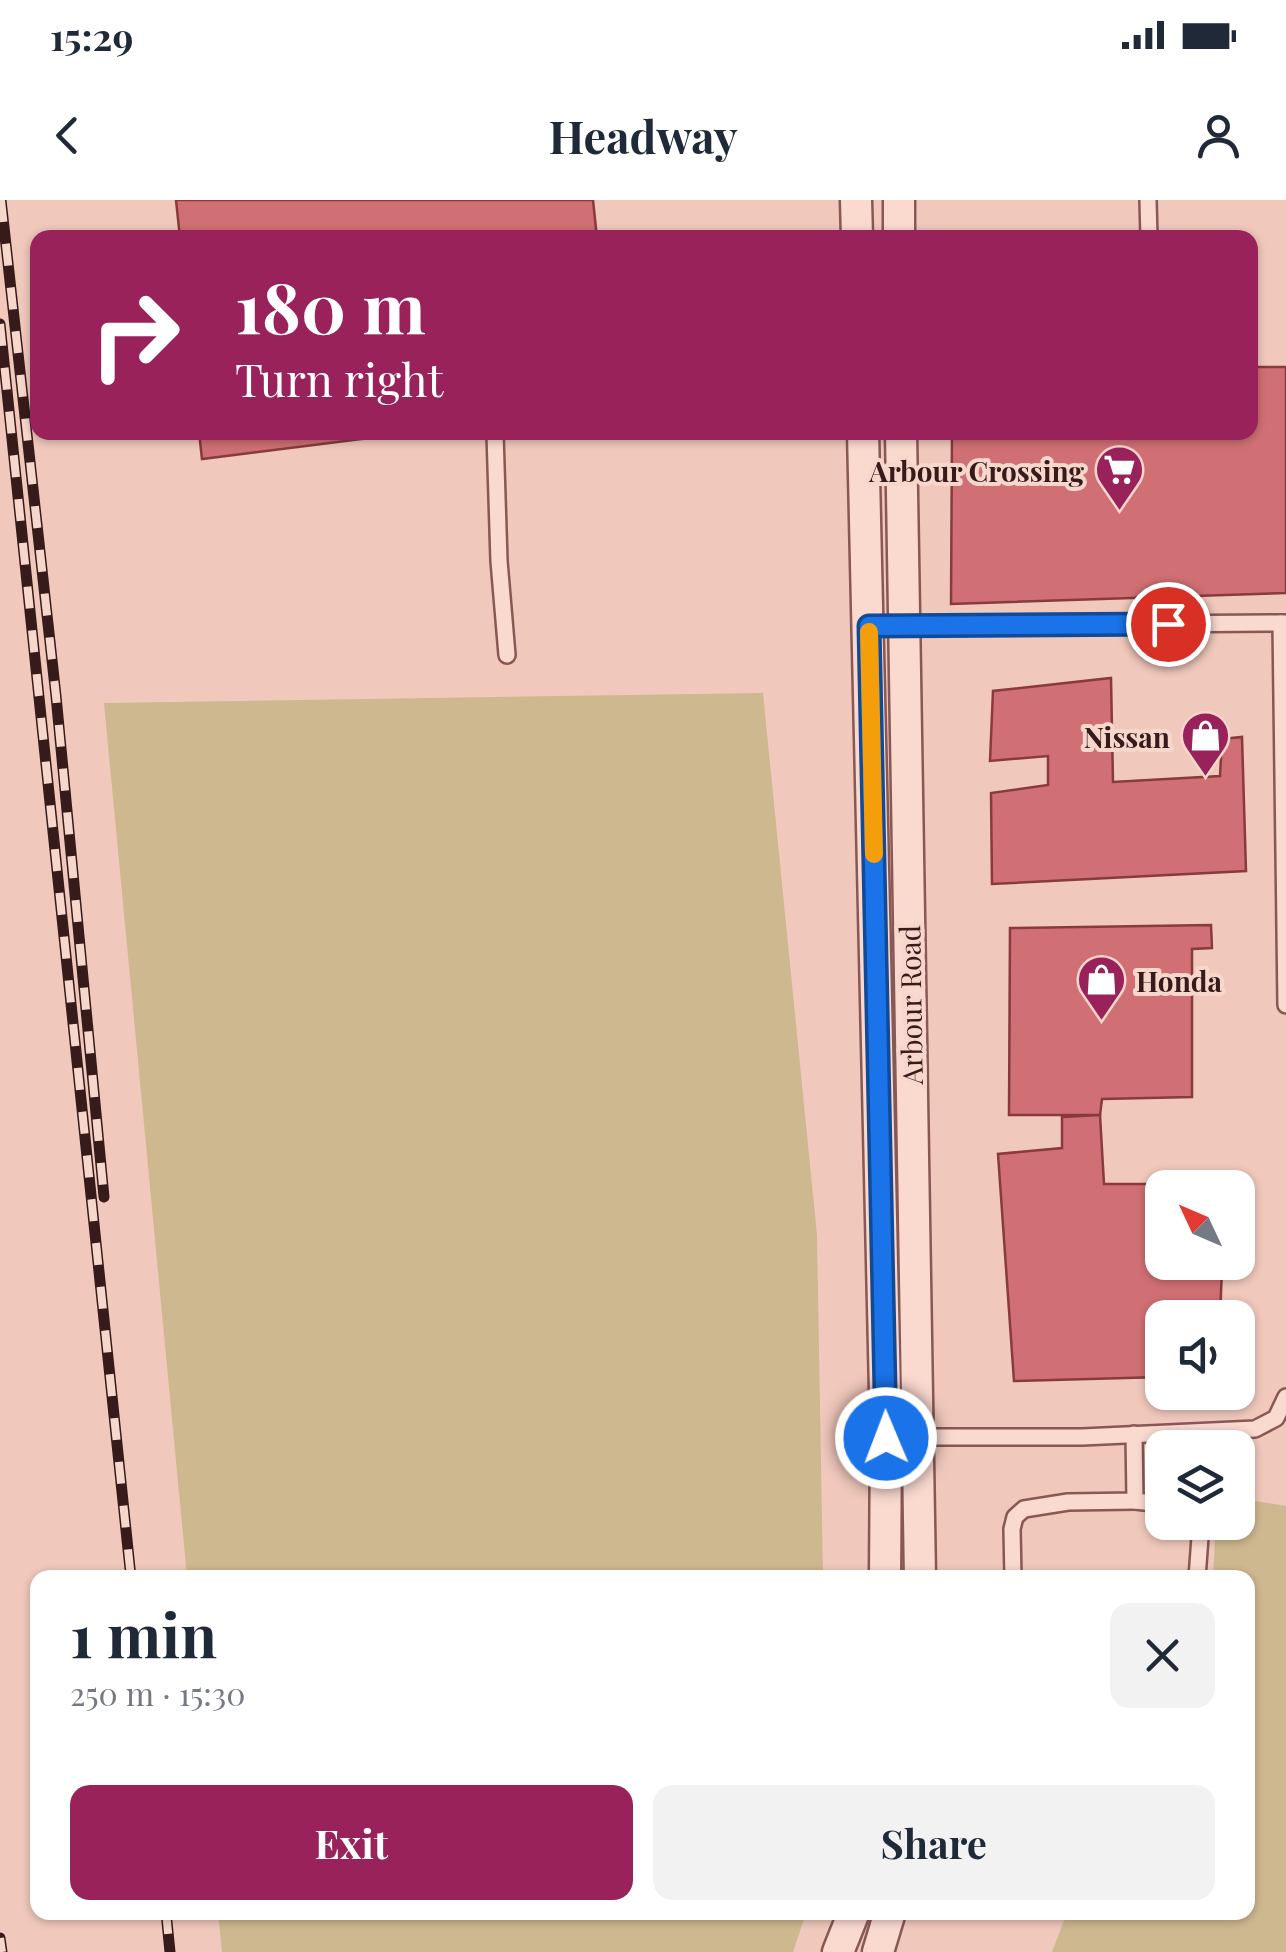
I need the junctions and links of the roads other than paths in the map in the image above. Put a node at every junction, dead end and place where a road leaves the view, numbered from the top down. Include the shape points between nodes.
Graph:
1 (856, 200) edge
2 (899, 200) edge
3 (1148, 200) edge
4 (857, 230) edge
5 (899, 230) edge
6 (1150, 230) edge
7 (495, 440) edge
8 (863, 440) edge
9 (902, 440) edge
10 (1284, 623) edge
11 (869, 626) junction
12 (904, 626) junction
13 (507, 655) dead end
14 (1286, 1005) edge
15 (1286, 1397) edge
16 (1134, 1434) junction
17 (919, 1437) junction
18 (886, 1438) junction
19 (1134, 1502) junction
20 (1145, 1503) edge
21 (1200, 1540) edge
22 (884, 1570) edge
23 (920, 1570) edge
24 (1013, 1570) edge
25 (1198, 1570) edge
26 (851, 1920) edge
27 (888, 1920) edge
28 (838, 1952) edge
29 (878, 1952) edge

1 - 4 street
2 - 5 street
3 - 6 lane
7 - 13 lane
8 - 11 street, Arbour Road
9 - 12 street, Arbour Road
10 - 12 lane
10 - 14 lane
11 - 12 lane
11 - 18 street, Arbour Road
12 - 17 street, Arbour Road
15 - 16 lane via 1276,1418 1255,1429
16 - 17 lane
16 - 19 lane
17 - 18 lane
17 - 23 street, Arbour Road
18 - 22 street, Arbour Road
19 - 20 lane
19 - 24 lane via 1024,1509 1012,1529
21 - 25 lane
26 - 28 street
27 - 29 street

